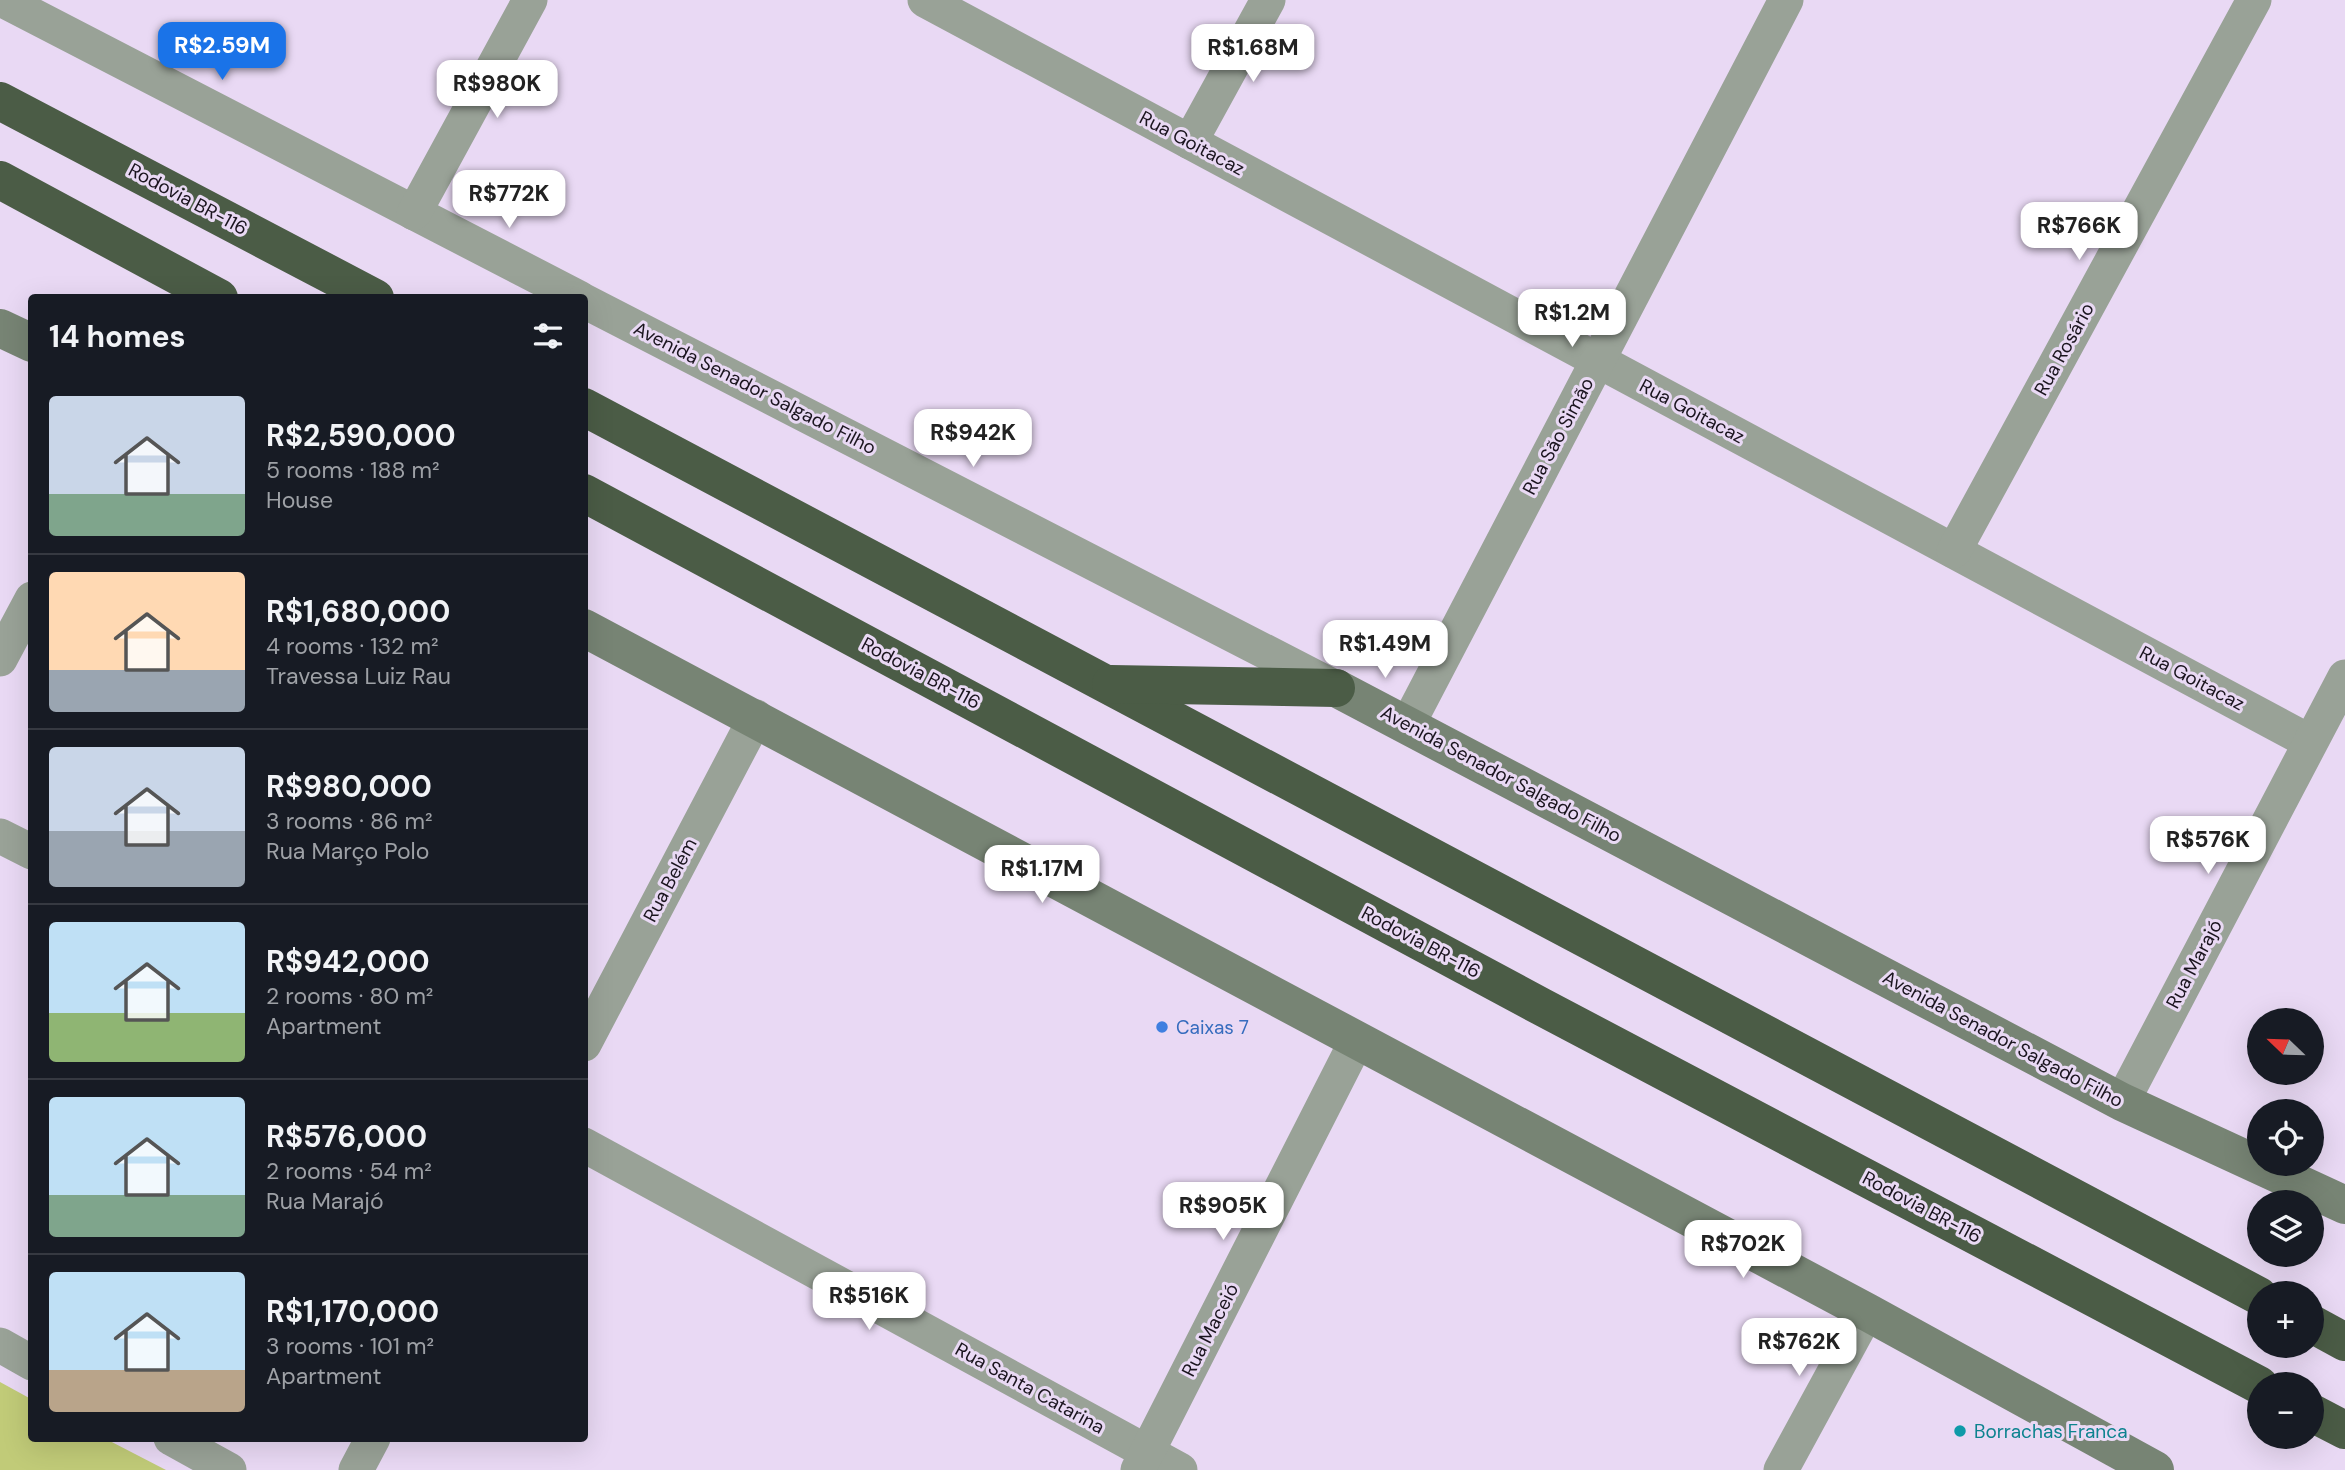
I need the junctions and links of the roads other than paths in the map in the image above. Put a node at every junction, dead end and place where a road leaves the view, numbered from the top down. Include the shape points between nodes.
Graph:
1 (3, 0) edge
2 (530, 0) edge
3 (925, 0) edge
4 (1268, 0) edge
5 (1786, 0) edge
6 (2254, 0) edge
7 (58, 13) edge
8 (0, 101) edge
9 (1190, 142) junction
10 (0, 180) edge
11 (414, 213) junction
12 (212, 294) edge
13 (368, 294) edge
14 (571, 294) edge
15 (588, 303) edge
16 (0, 328) edge
17 (28, 341) edge
18 (1598, 360) junction
19 (588, 409) edge
20 (588, 495) edge
21 (1954, 551) junction
22 (28, 606) edge
23 (588, 630) edge
24 (0, 659) edge
25 (2345, 677) edge
26 (1103, 684) junction
27 (1336, 688) junction
28 (756, 717) junction
29 (1408, 724) junction
30 (2310, 742) junction
31 (0, 836) edge
32 (28, 850) edge
33 (588, 1036) edge
34 (1357, 1040) junction
35 (2122, 1102) junction
36 (588, 1147) edge
37 (2345, 1205) edge
38 (2247, 1290) edge
39 (1867, 1312) junction
40 (2324, 1331) edge
41 (2345, 1342) edge
42 (0, 1345) edge
43 (28, 1361) edge
44 (2247, 1379) edge
45 (2324, 1419) edge
46 (2345, 1430) edge
47 (178, 1442) edge
48 (371, 1442) edge
49 (1142, 1461) edge
50 (229, 1470) edge
51 (356, 1470) edge
52 (1180, 1470) edge
53 (1781, 1470) edge
54 (2155, 1470) edge

1 - 7 street
2 - 11 street
3 - 9 street, Rua Goitacaz
4 - 9 street
5 - 18 street, Rua São Simão
6 - 21 street, Rua Rosário
7 - 11 street
8 - 13 highway, Rodovia BR-116
9 - 18 street, Rua Goitacaz
10 - 12 highway
11 - 14 street
15 - 27 street, Avenida Senador Salgado Filho
16 - 17 main road
18 - 21 street, Rua Goitacaz
18 - 29 street, Rua São Simão
19 - 26 highway
20 - 44 highway, Rodovia BR-116
21 - 30 street, Rua Goitacaz
22 - 24 street
23 - 28 main road
25 - 30 street, Rua Marajó
26 - 27 highway
26 - 38 highway
27 - 29 main road, Avenida Senador Salgado Filho
28 - 33 street, Rua Belém
28 - 34 main road
29 - 35 main road, Avenida Senador Salgado Filho
30 - 35 street, Rua Marajó
31 - 32 street
34 - 39 main road
34 - 49 street, Rua Maceió
35 - 37 main road, Avenida Senador Salgado Filho
36 - 49 street, Rua Santa Catarina
39 - 53 street
39 - 54 main road
40 - 41 highway
42 - 43 street
45 - 46 highway
47 - 50 street
48 - 51 street
49 - 52 street, Rua Santa Catarina

